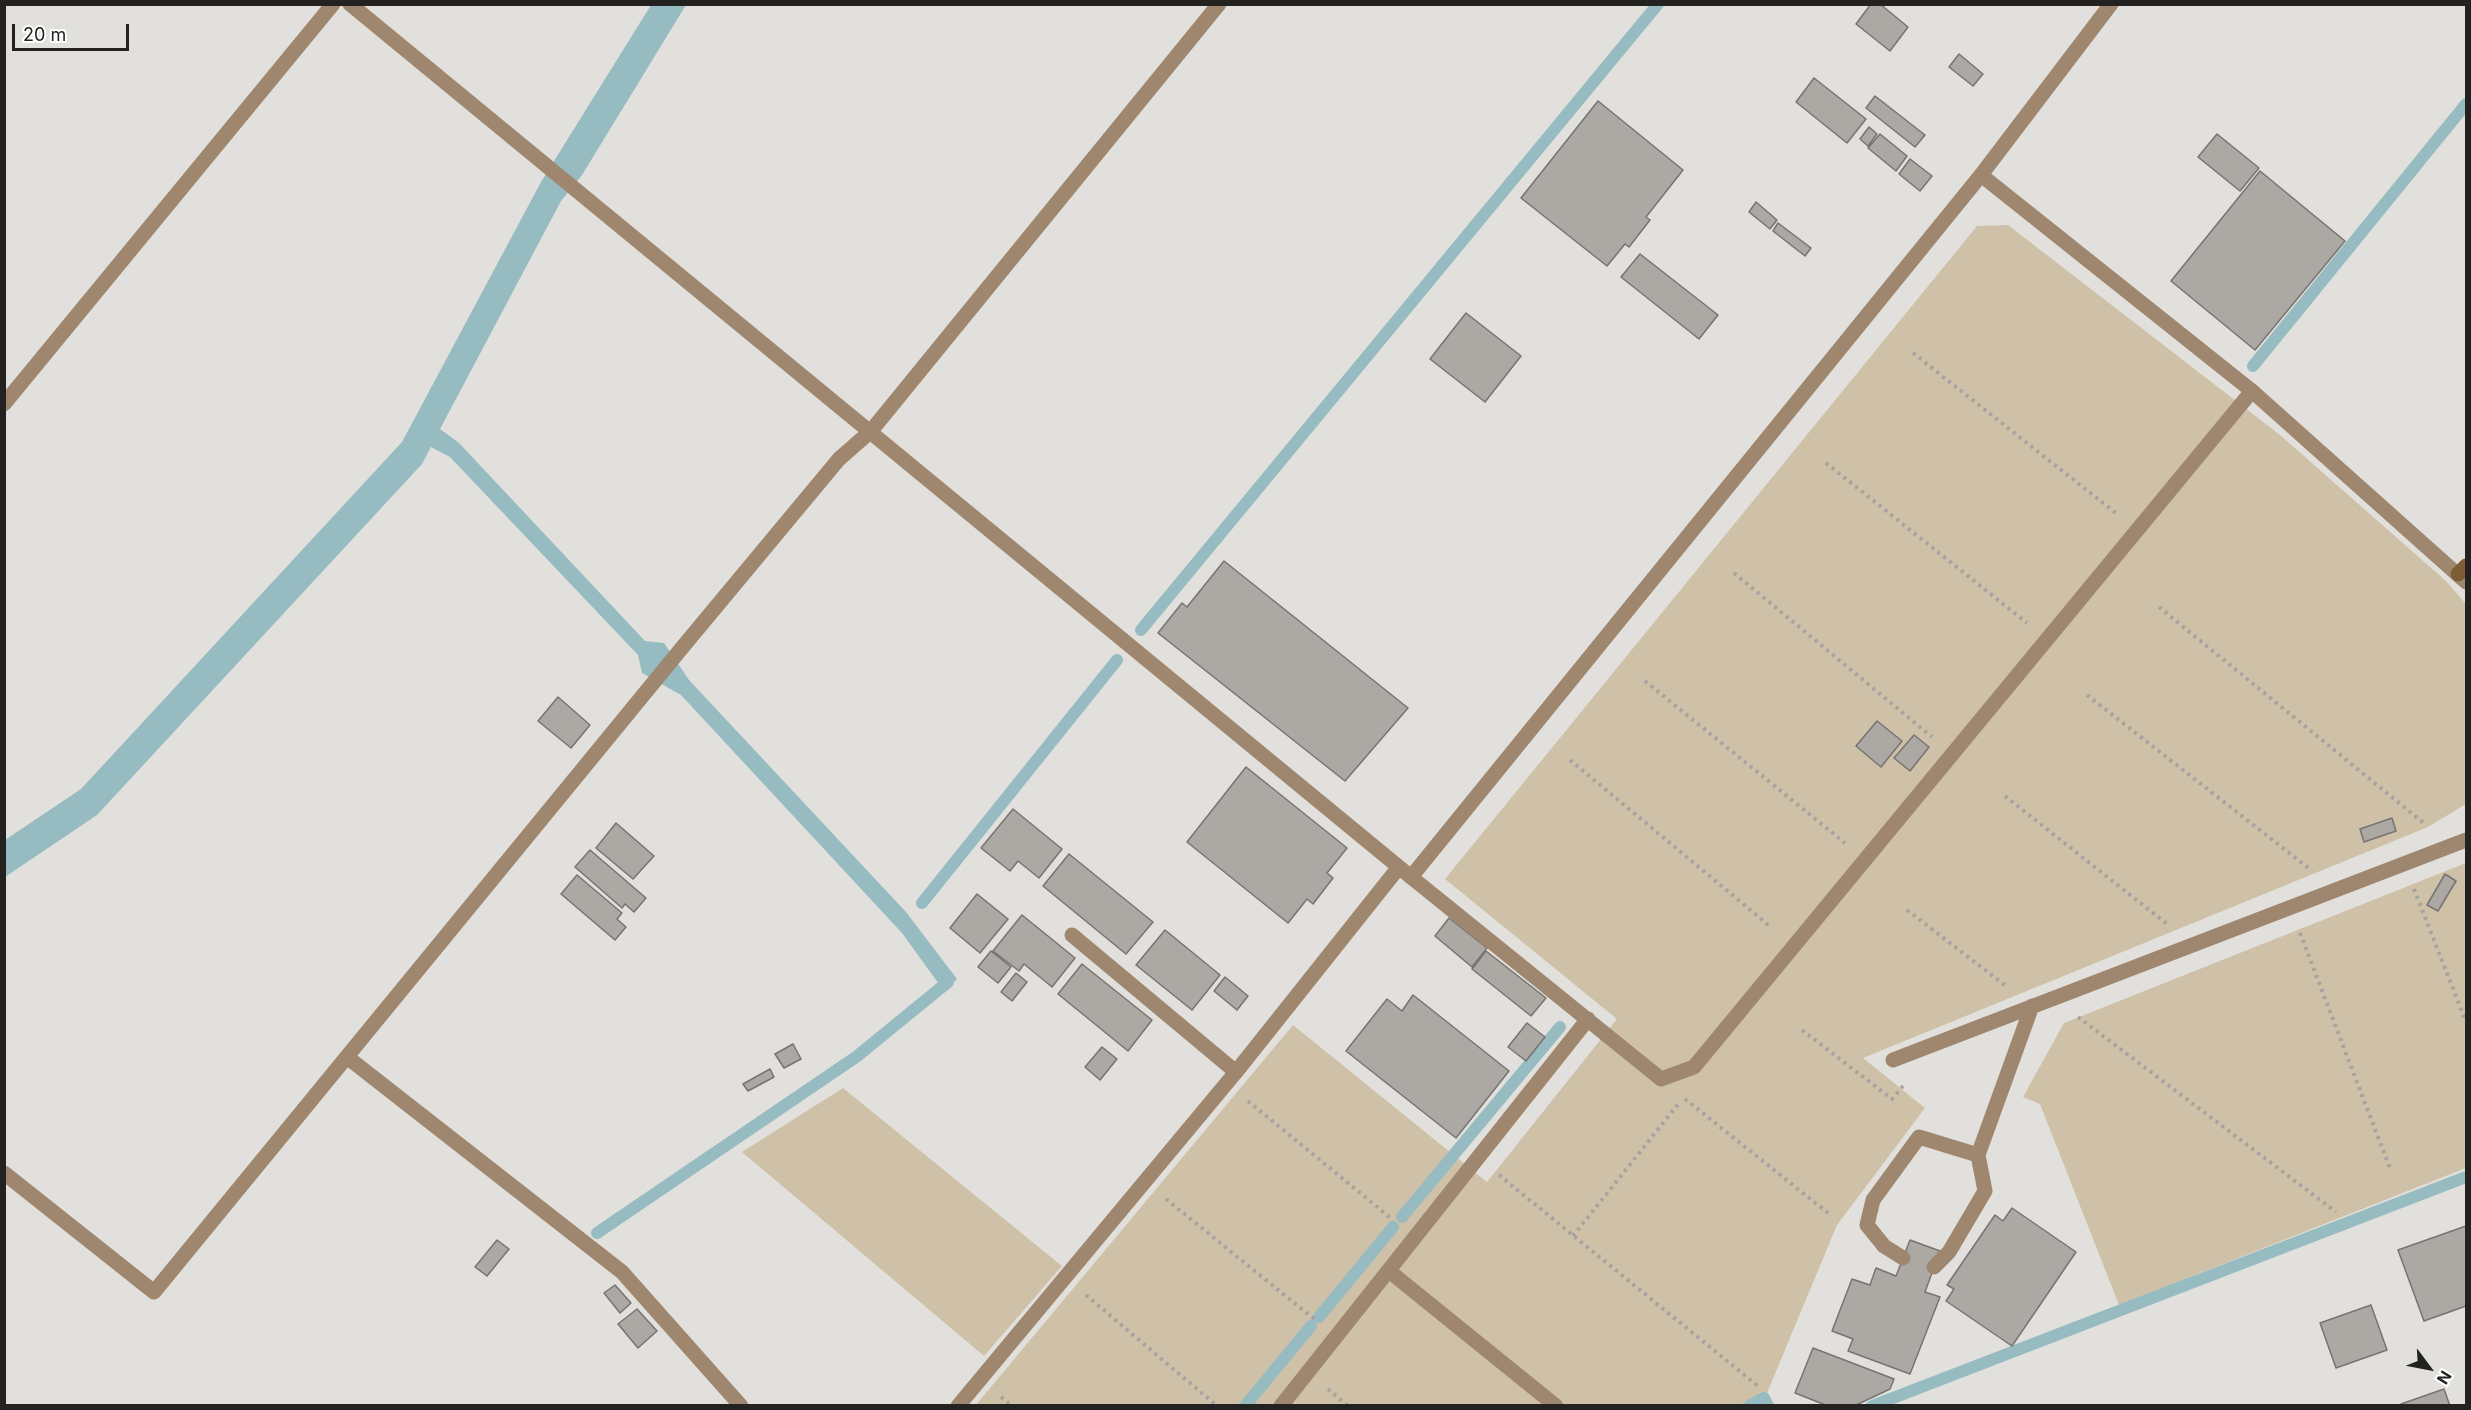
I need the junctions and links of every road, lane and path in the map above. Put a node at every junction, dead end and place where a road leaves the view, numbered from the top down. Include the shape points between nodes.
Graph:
1 (333, 4) edge
2 (350, 4) edge
3 (1219, 4) edge
4 (2111, 4) edge
5 (1981, 175) junction
6 (1913, 353) dead end
7 (2252, 391) junction
8 (4, 404) edge
9 (871, 431) junction
10 (1826, 463) dead end
11 (2138, 531) junction
12 (1734, 573) dead end
13 (2464, 574) edge
14 (2159, 607) dead end
15 (2048, 639) junction
16 (1645, 681) dead end
17 (2087, 695) dead end
18 (1953, 754) junction
19 (1570, 760) dead end
20 (2006, 796) dead end
21 (2466, 840) edge
22 (2451, 846) junction
23 (1865, 860) junction
24 (2404, 864) junction
25 (1405, 872) junction
26 (2336, 890) junction
27 (2290, 908) junction
28 (1907, 910) dead end
29 (1072, 935) dead end
30 (2193, 944) junction
31 (1794, 946) junction
32 (2053, 999) junction
33 (2032, 1006) junction
34 (1588, 1019) junction
35 (2466, 1022) edge
36 (347, 1057) junction
37 (1893, 1060) dead end
38 (1685, 1071) junction
39 (1231, 1078) junction
40 (1683, 1097) junction
41 (1978, 1155) junction
42 (1478, 1158) junction
43 (2391, 1171) dead end
44 (4, 1173) edge
45 (1144, 1182) junction
46 (2336, 1212) dead end
47 (1828, 1213) dead end
48 (1573, 1236) junction
49 (1415, 1238) junction
50 (1903, 1258) dead end
51 (1934, 1267) dead end
52 (1389, 1271) junction
53 (1065, 1277) junction
54 (1336, 1337) junction
55 (1759, 1387) dead end
56 (741, 1406) edge
57 (958, 1406) edge
58 (1217, 1406) edge
59 (1281, 1406) edge
60 (1556, 1406) edge

1 - 8 street
2 - 9 street
3 - 9 street
4 - 5 street
5 - 7 street
5 - 25 street
6 - 11 path
7 - 11 street
7 - 13 street
9 - 25 street
9 - 36 street via 839,459
10 - 15 path
11 - 15 street
12 - 18 path
14 - 22 path
15 - 18 street
16 - 23 path
17 - 26 path
18 - 23 street
19 - 31 path
20 - 30 path
21 - 22 street
22 - 24 street
23 - 31 street
24 - 26 street
24 - 35 path
25 - 34 street
25 - 39 street
26 - 27 street
27 - 30 street
27 - 43 path
28 - 33 path
29 - 39 street
30 - 32 street
31 - 38 street via 1694,1067
32 - 33 street
32 - 46 path
33 - 37 street
33 - 41 street
34 - 38 street via 1661,1079
34 - 42 street
36 - 44 street via 154,1292
36 - 56 street via 622,1272
38 - 40 path
39 - 45 street
39 - 49 path
40 - 47 path
40 - 48 path
41 - 50 street via 1919,1137 1873,1200 1868,1225 1884,1246
41 - 51 street via 1985,1191 1949,1252
42 - 48 path
42 - 49 street
45 - 53 street
45 - 54 path
48 - 55 path
49 - 52 street
52 - 54 street
52 - 60 street
53 - 57 street
53 - 58 path
54 - 59 street

